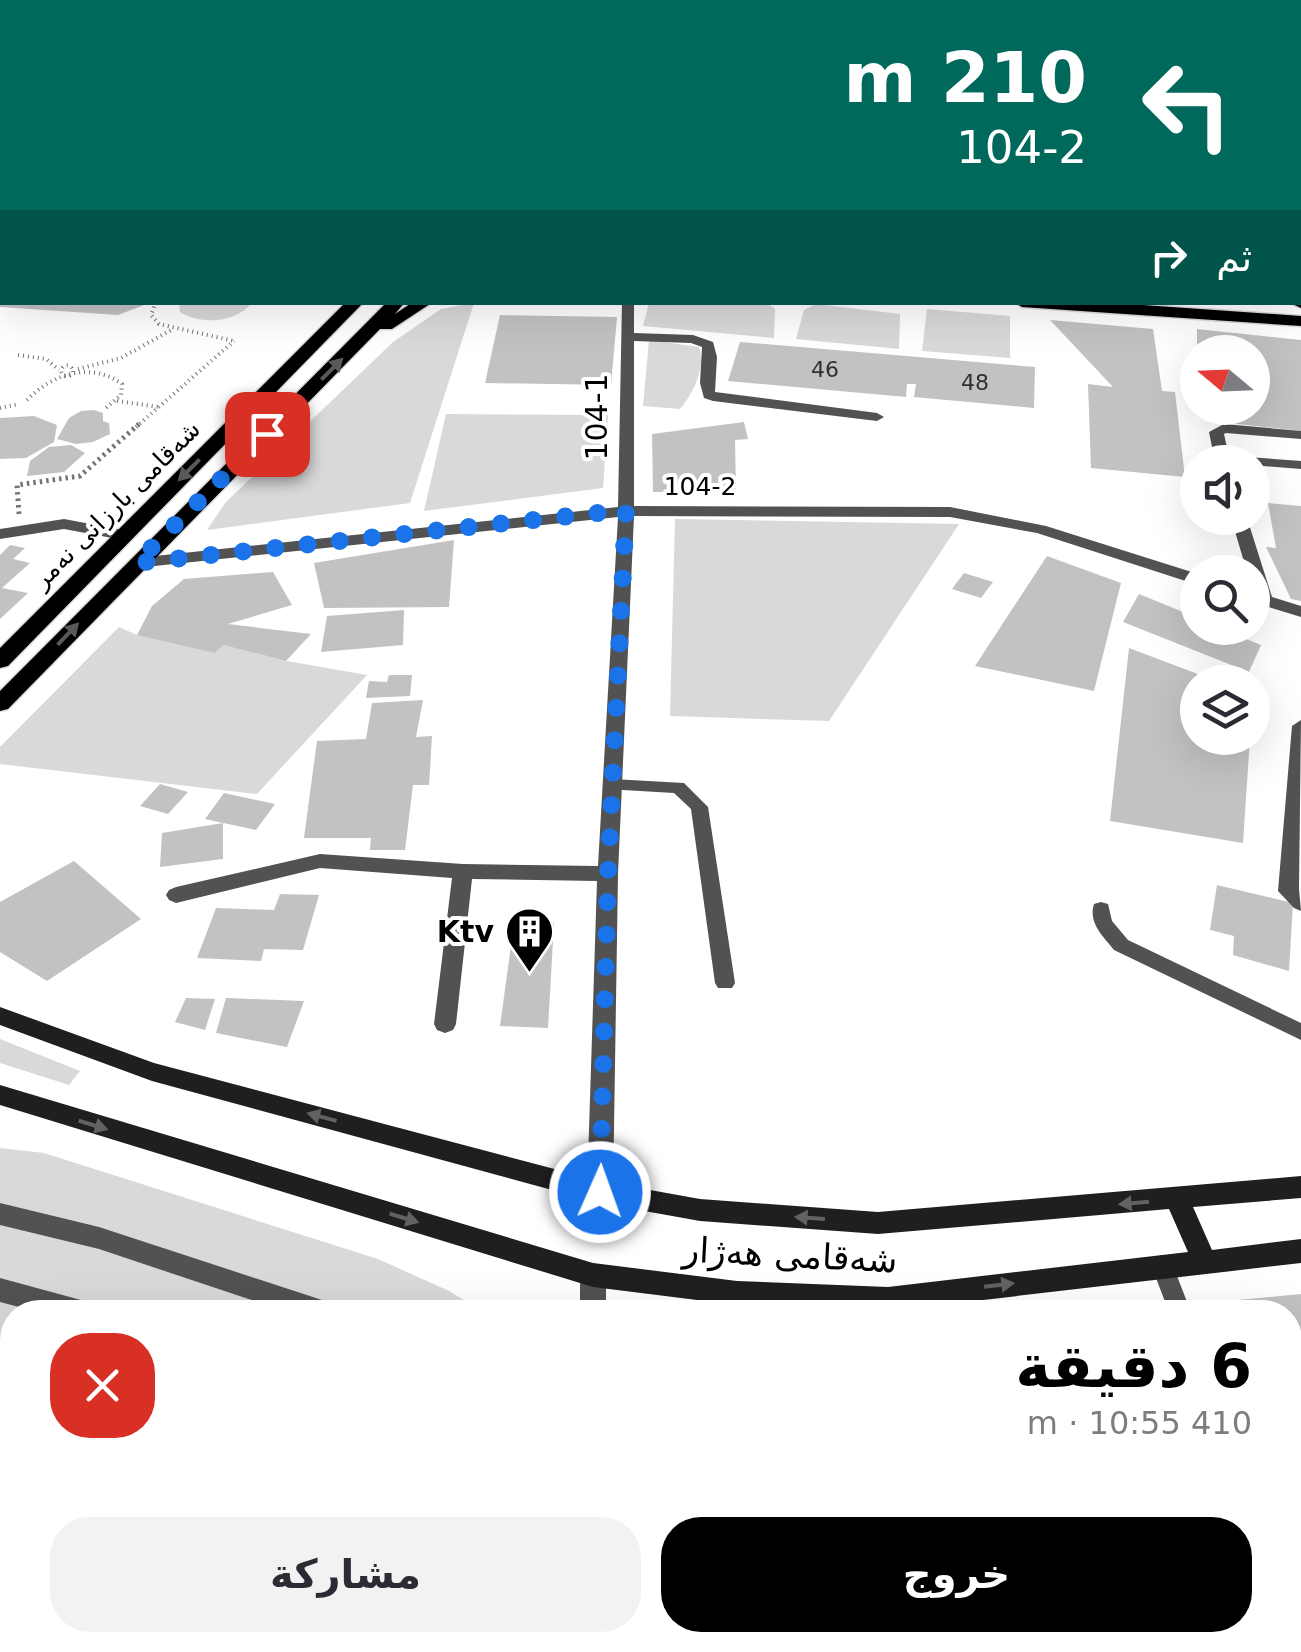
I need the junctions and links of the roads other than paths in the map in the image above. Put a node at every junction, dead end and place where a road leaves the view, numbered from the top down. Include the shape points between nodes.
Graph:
1 (394, 305) edge
2 (421, 305) edge
3 (628, 305) edge
4 (1066, 305) edge
5 (343, 312) edge
6 (1301, 321) edge
7 (627, 337) junction
8 (356, 344) junction
9 (877, 417) dead end
10 (1301, 435) edge
11 (1218, 445) edge
12 (1270, 463) edge
13 (1301, 464) edge
14 (626, 510) junction
15 (0, 534) edge
16 (123, 535) junction
17 (136, 563) junction
18 (1180, 574) edge
19 (1270, 603) edge
20 (1301, 612) edge
21 (0, 660) edge
22 (0, 704) edge
23 (1301, 726) edge
24 (612, 785) junction
25 (463, 871) junction
26 (608, 874) junction
27 (176, 895) dead end
28 (1301, 903) edge
29 (1101, 909) dead end
30 (726, 983) dead end
31 (2, 1016) edge
32 (445, 1024) dead end
33 (1301, 1032) edge
34 (0, 1097) edge
35 (1301, 1188) edge
36 (600, 1192) junction
37 (1178, 1200) junction
38 (0, 1214) edge
39 (1301, 1250) edge
40 (1204, 1260) junction
41 (1162, 1265) junction
42 (593, 1275) junction
43 (0, 1290) edge
44 (36, 1300) edge
45 (286, 1300) edge
46 (593, 1300) edge
47 (824, 1300) edge
48 (929, 1300) edge
49 (1175, 1300) edge

1 - 8 main road, شەقامی بارزانی نەمر
2 - 8 main road
3 - 7 street, 104-1
4 - 6 main road
5 -> 16 main road, شەقامی بارزانی نەمر
7 - 9 street via 708,345 706,388 718,398
7 - 14 street, 104-1
17 -> 8 main road, شەقامی بارزانی نەمر
10 - 11 street via 1224,428 1216,432
12 - 13 lane
14 - 17 street, 104-2
14 - 18 street, 104-2 via 950,512 1040,530
14 - 24 street, 104-1
15 - 16 street via 64,524
16 - 21 main road, شەقامی بارزانی نەمر
22 -> 17 main road, شەقامی بارزانی نەمر
19 - 20 street
23 - 28 street via 1288,891
24 - 26 street, 104-1
24 - 30 lane via 678,787 699,807
25 - 26 street
25 - 27 street via 320,861
25 - 32 street
26 - 36 street, 104-1
29 - 33 lane via 1103,923 1121,945
36 -> 31 main road, شەقامی هەژار via 152,1072
34 -> 42 main road, شەقامی هەژار
35 - 37 main road, شەقامی هەژار
37 -> 36 main road, شەقامی هەژار via 878,1224 700,1210
37 - 40 main road
38 - 45 street via 99,1238
39 - 40 main road, شەقامی هەژار
40 - 41 main road, شەقامی هەژار
48 -> 41 main road, شەقامی هەژار
41 - 49 lane
42 - 46 street
42 - 47 main road, شەقامی هەژار
43 - 44 street

